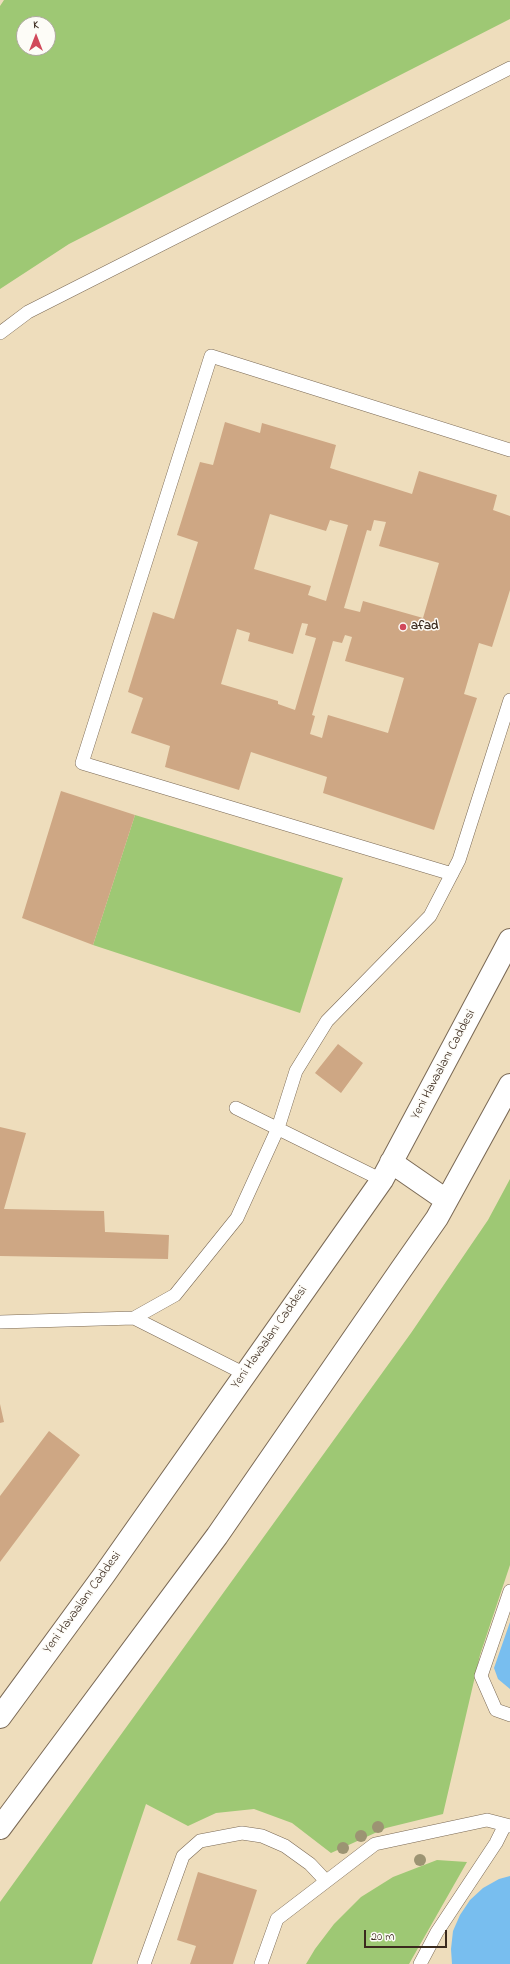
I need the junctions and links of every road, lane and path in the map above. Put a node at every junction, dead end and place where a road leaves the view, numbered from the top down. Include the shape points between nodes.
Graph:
1 (510, 68) edge
2 (0, 333) edge
3 (510, 450) edge
4 (510, 700) edge
5 (452, 874) junction
6 (510, 940) edge
7 (510, 1085) edge
8 (236, 1108) dead end
9 (278, 1128) junction
10 (386, 1171) junction
11 (446, 1200) junction
12 (134, 1318) junction
13 (0, 1322) edge
14 (245, 1374) junction
15 (510, 1591) edge
16 (510, 1715) edge
17 (0, 1717) edge
18 (507, 1825) edge
19 (0, 1828) edge
20 (326, 1881) junction
21 (144, 1964) edge
22 (261, 1964) edge
23 (420, 1964) edge

1 - 2 lane via 28,312
3 - 5 lane via 211,356 82,763
4 - 5 lane via 459,860
5 - 9 lane via 430,916 327,1021 296,1071
6 - 10 main road, Yeni Havaalanı Caddesi
7 - 11 main road
8 - 9 lane
9 - 10 lane
9 - 12 lane via 237,1218 175,1295
10 - 11 main road
10 - 14 main road, Yeni Havaalanı Caddesi
11 - 19 main road via 217,1536
12 - 13 lane
12 - 14 lane
14 - 17 main road, Yeni Havaalanı Caddesi
15 - 16 lane via 481,1676 496,1710
18 - 20 lane via 487,1820 375,1844
18 - 23 lane via 436,1932
20 - 21 lane via 310,1864 285,1846 262,1836 242,1833 200,1841 183,1856
20 - 22 lane via 276,1920

